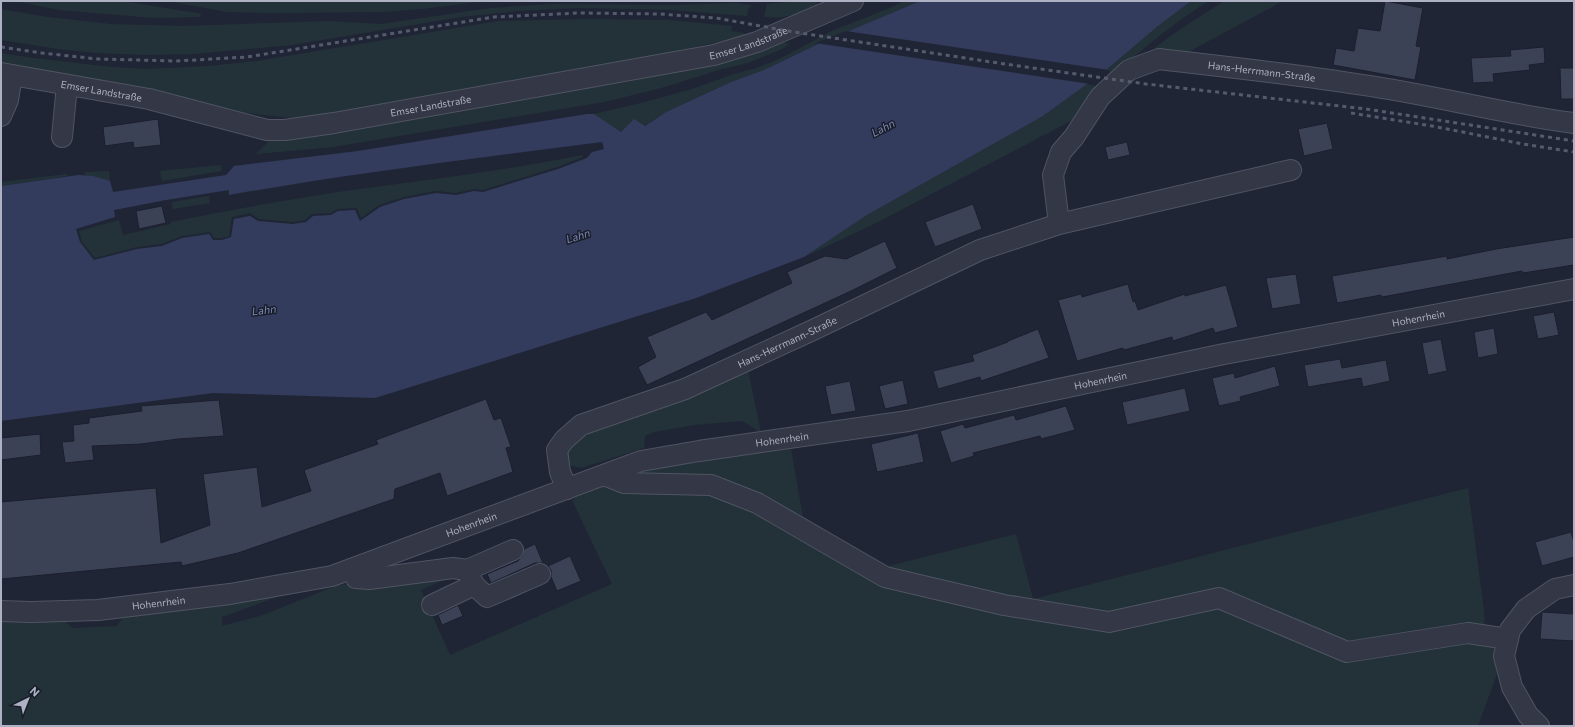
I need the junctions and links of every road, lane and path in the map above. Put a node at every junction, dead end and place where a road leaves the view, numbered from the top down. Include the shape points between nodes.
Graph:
1 (853, 1) edge
2 (7, 74) edge
3 (67, 85) junction
4 (1, 116) edge
5 (1574, 123) edge
6 (62, 137) dead end
7 (1291, 170) dead end
8 (1059, 224) junction
9 (1574, 289) edge
10 (604, 475) junction
11 (561, 497) junction
12 (513, 550) dead end
13 (353, 569) junction
14 (540, 574) dead end
15 (470, 578) junction
16 (1574, 585) edge
17 (432, 605) dead end
18 (1, 611) edge
19 (1508, 639) junction
20 (1539, 726) edge

1 - 3 street, Emser Landstraße via 757,42 714,55 284,130 267,130 149,99
2 - 3 street, Emser Landstraße
2 - 4 street via 8,100
3 - 6 street
5 - 8 street, Hans-Herrmann-Straße via 1363,85 1159,59 1129,70 1100,97 1061,152 1053,175
7 - 8 street, Hans-Herrmann-Straße
8 - 11 street, Hans-Herrmann-Straße via 980,250 685,389 581,425 557,450
9 - 10 street, Hohenrhein via 1224,354 908,421 641,461
10 - 11 street, Hohenrhein
10 - 19 street via 624,483 711,485 757,503 885,577 1004,605 1109,622 1219,598 1347,652 1468,633
11 - 13 street, Hohenrhein
12 - 15 street
13 - 15 street via 356,578 453,568
13 - 18 street, Hohenrhein via 332,576 230,594 98,610
14 - 15 street via 487,597
15 - 17 street
16 - 19 street via 1555,588 1526,610 1510,630
19 - 20 street via 1504,656 1512,688 1528,716

